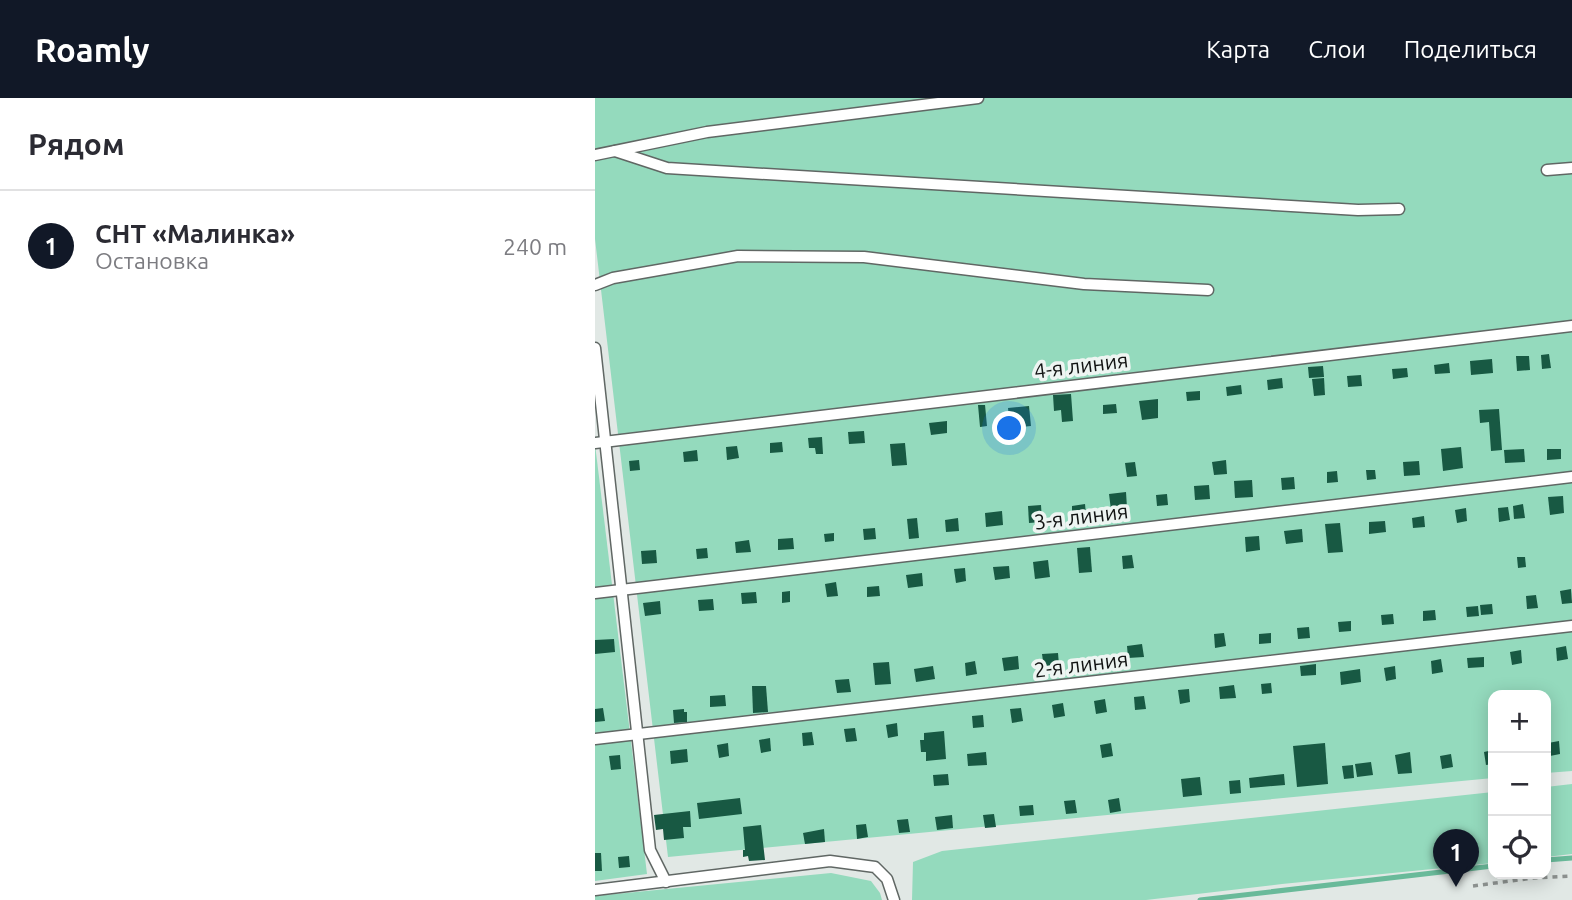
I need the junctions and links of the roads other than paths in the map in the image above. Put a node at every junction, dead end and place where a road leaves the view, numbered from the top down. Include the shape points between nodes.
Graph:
1 (978, 98) edge
2 (615, 151) junction
3 (595, 155) edge
4 (1572, 168) edge
5 (1547, 170) dead end
6 (1399, 209) dead end
7 (595, 285) edge
8 (1208, 290) dead end
9 (1572, 326) edge
10 (595, 348) edge
11 (600, 442) edge
12 (1572, 477) edge
13 (620, 590) junction
14 (595, 593) edge
15 (1572, 626) edge
16 (637, 734) junction
17 (595, 739) edge
18 (666, 882) junction
19 (595, 890) edge
20 (894, 900) edge

1 - 2 lane via 707,132
2 - 3 lane
2 - 6 lane via 667,168
4 - 5 lane
7 - 8 lane via 738,256 865,257 1084,284
9 - 11 lane, 4-я линия
10 - 11 lane
11 - 13 lane
12 - 13 lane, 3-я линия
13 - 14 lane, 3-я линия
13 - 16 lane
15 - 16 lane, 2-я линия
16 - 17 lane, 2-я линия
16 - 18 lane via 650,850
18 - 19 lane
18 - 20 lane via 830,861 875,867 887,879

